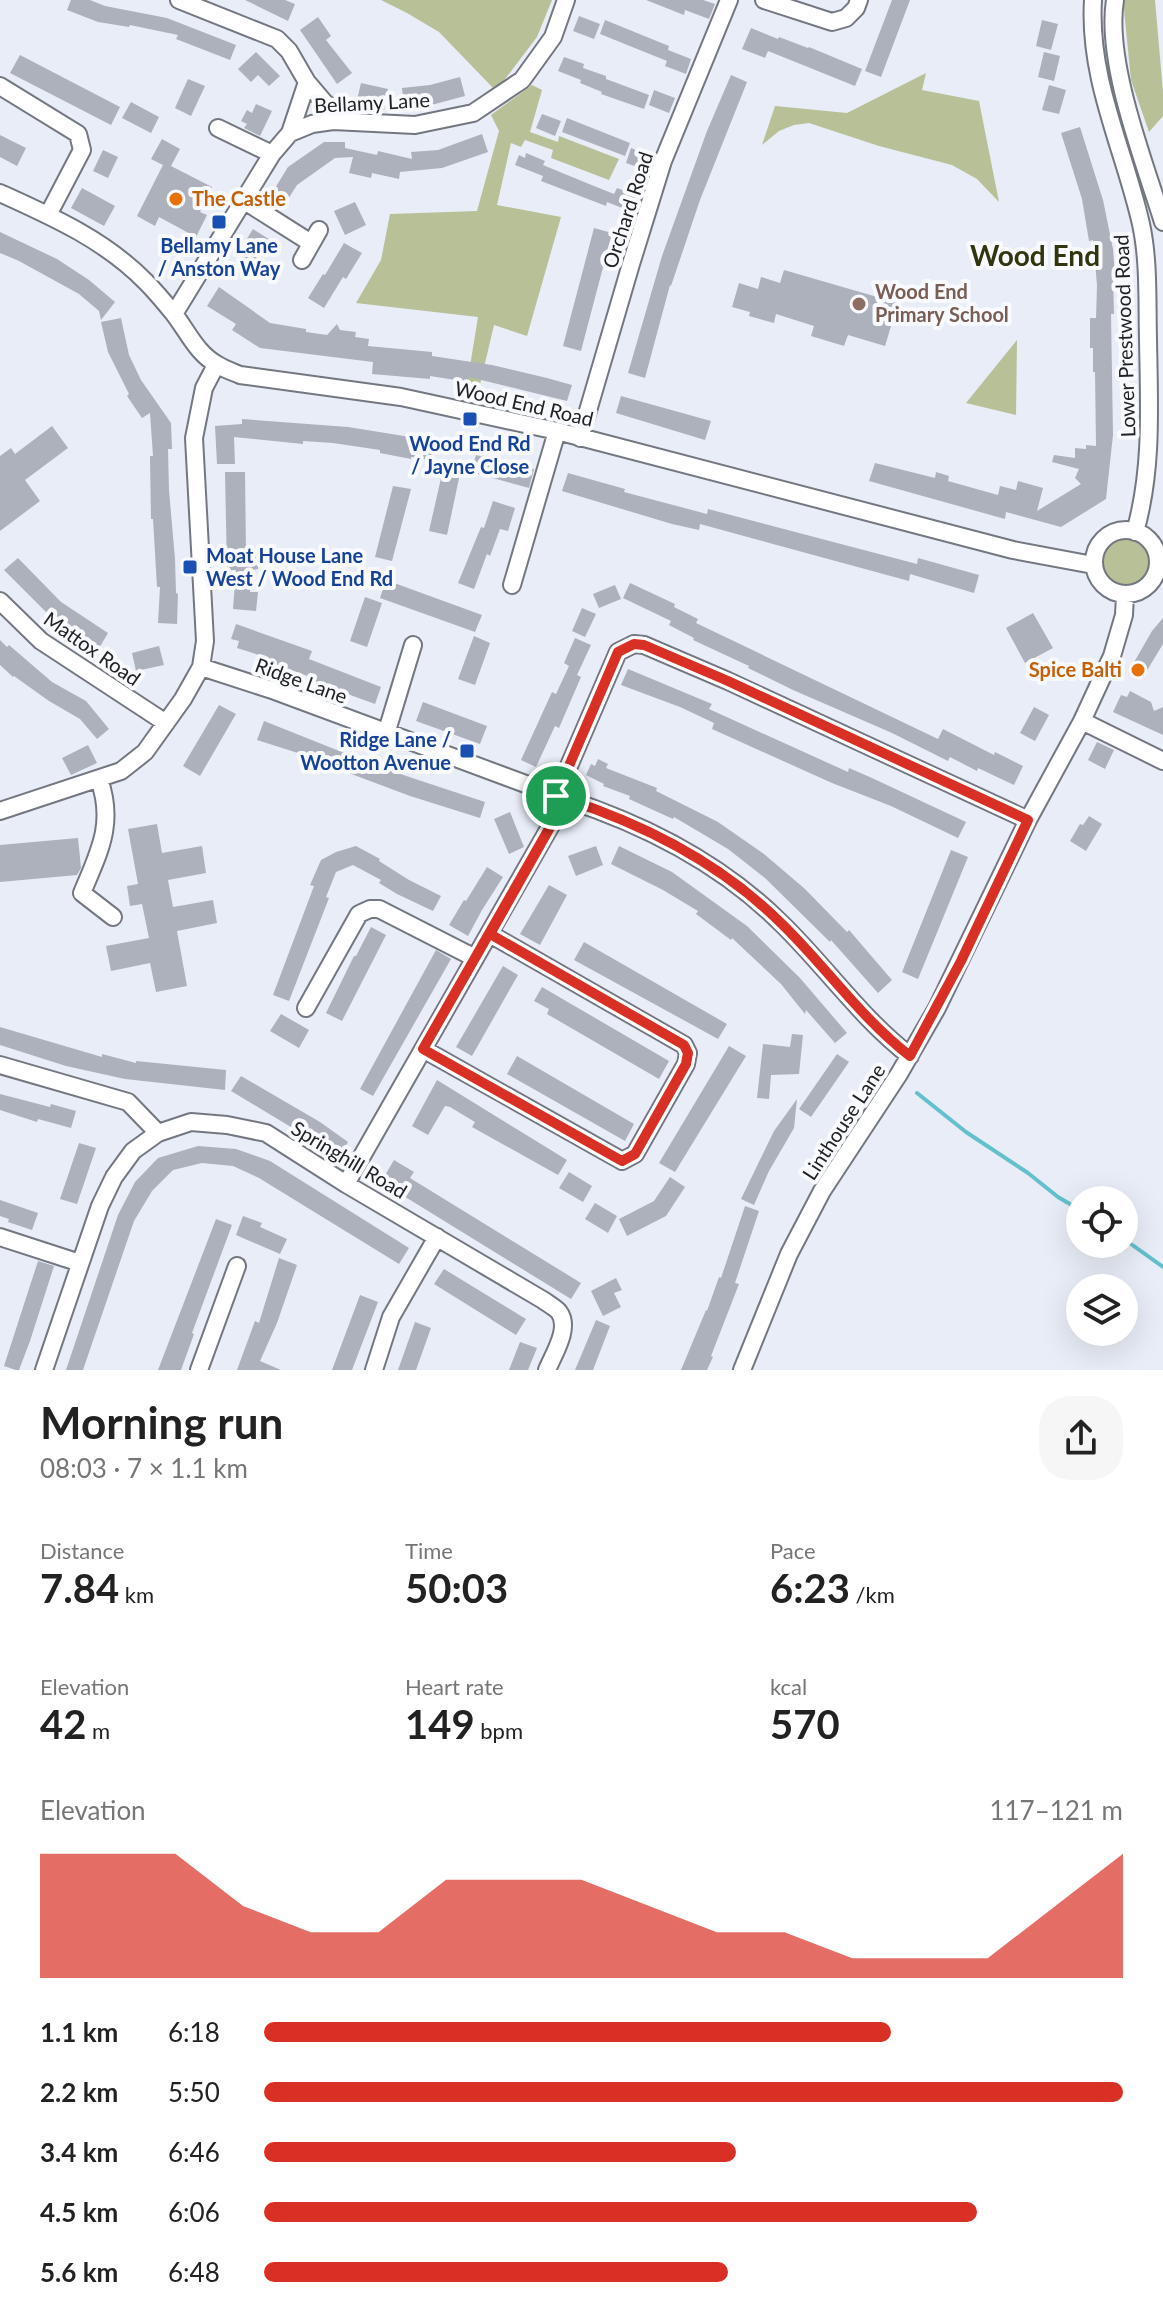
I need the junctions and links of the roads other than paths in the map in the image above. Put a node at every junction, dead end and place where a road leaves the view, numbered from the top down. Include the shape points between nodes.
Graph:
1 (179, 0) edge
2 (566, 0) edge
3 (729, 0) edge
4 (764, 0) edge
5 (859, 0) edge
6 (1093, 0) edge
7 (1115, 0) edge
8 (307, 82) junction
9 (0, 86) edge
10 (347, 122) junction
11 (218, 128) dead end
12 (290, 133) junction
13 (272, 154) junction
14 (0, 193) edge
15 (243, 200) junction
16 (48, 215) junction
17 (1163, 222) edge
18 (1142, 228) junction
19 (302, 260) dead end
20 (174, 314) junction
21 (216, 365) junction
22 (557, 431) junction
23 (580, 438) junction
24 (1135, 532) junction
25 (1093, 565) junction
26 (1160, 571) edge
27 (512, 585) dead end
28 (1125, 595) junction
29 (0, 601) edge
30 (413, 645) dead end
31 (201, 667) junction
32 (1082, 721) junction
33 (166, 723) junction
34 (386, 734) junction
35 (1163, 761) edge
36 (99, 779) junction
37 (561, 798) junction
38 (0, 811) edge
39 (1028, 820) junction
40 (113, 917) dead end
41 (490, 934) junction
42 (475, 958) junction
43 (306, 1008) dead end
44 (423, 1049) junction
45 (910, 1056) junction
46 (0, 1065) edge
47 (158, 1133) junction
48 (346, 1184) junction
49 (0, 1237) edge
50 (437, 1237) junction
51 (80, 1263) junction
52 (237, 1266) dead end
53 (44, 1370) edge
54 (199, 1370) edge
55 (374, 1370) edge
56 (547, 1370) edge
57 (742, 1370) edge

1 - 8 street via 277,39
2 - 10 street, Bellamy Lane via 553,37 522,80 473,113 415,125
3 - 23 street, Orchard Road via 663,161
4 - 5 street via 832,22 846,18
6 - 18 street, Lower Prestwood Road via 1096,66
7 - 17 street via 1112,18 1122,87
8 - 10 street
8 - 12 street
9 - 16 street via 78,134 82,150
10 - 12 street, Bellamy Lane via 312,124
11 - 13 street
12 - 13 street, Bellamy Lane
13 - 15 street, Bellamy Lane
14 - 16 street, Wood End Road
15 - 19 street via 315,237
15 - 20 street, Bellamy Lane
16 - 20 street, Wood End Road via 116,256
17 - 18 street
18 - 24 street, Lower Prestwood Road via 1150,413 1145,489
20 - 21 street, Wood End Road
21 - 22 street, Wood End Road via 240,375 401,397
21 - 31 street via 204,388 194,438 205,641
22 - 23 street, Wood End Road
22 - 27 street
23 - 25 street, Wood End Road via 1013,550
24 - 25 street via 1122,530 1105,538
24 - 26 street via 1153,545
25 - 28 street via 1106,588
26 - 28 street via 1142,590
28 - 32 street, Linthouse Lane via 1112,656
29 - 33 street, Mattox Road via 41,641
30 - 34 street
31 - 33 street
31 - 34 street, Ridge Lane
32 - 35 street
32 - 39 street, Linthouse Lane
33 - 36 street via 145,752 121,771
34 - 37 street, Ridge Lane
36 - 38 street
36 - 40 street via 106,801 104,842 82,893
37 - 39 street via 618,652 634,644 728,681
37 - 41 street
37 - 45 street, Ridge Lane via 610,813 657,836 734,883 781,923 886,1038
39 - 45 street, Linthouse Lane
41 - 42 street
41 - 44 street via 684,1045 686,1064 635,1154 622,1161
42 - 43 street via 370,909 359,914
42 - 44 street
44 - 48 street
45 - 57 street, Linthouse Lane via 822,1191 789,1254
46 - 47 street via 128,1102
47 - 48 street, Springhill Road via 191,1122 266,1133
47 - 51 street, Springhill Road via 133,1151 114,1177
48 - 50 street, Springhill Road
49 - 51 street
50 - 55 street via 391,1317
50 - 56 street, Springhill Road via 559,1312 562,1333
51 - 53 street, Springhill Road
52 - 54 street

